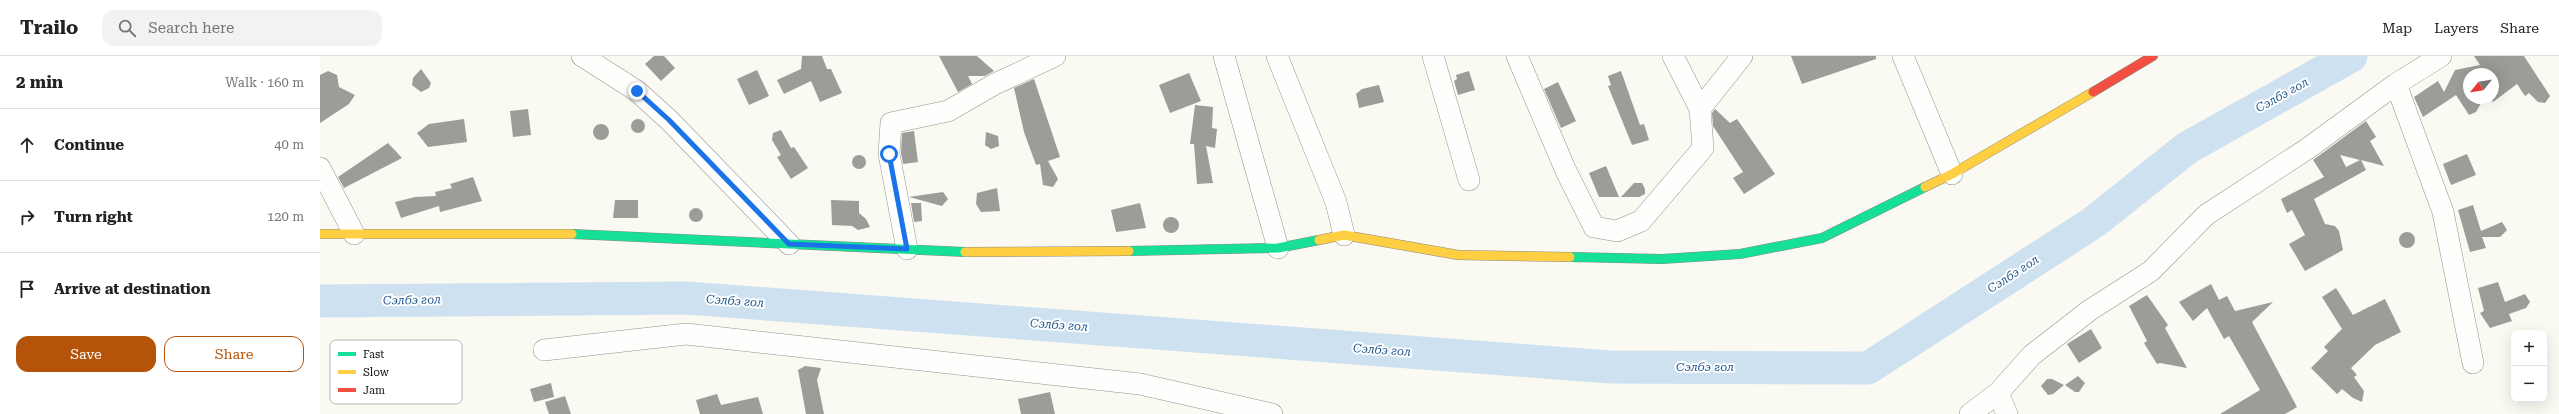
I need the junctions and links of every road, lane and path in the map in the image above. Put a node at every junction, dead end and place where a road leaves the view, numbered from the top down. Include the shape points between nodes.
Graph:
1 (582, 56) edge
2 (1055, 56) edge
3 (1224, 56) edge
4 (1277, 56) edge
5 (1433, 56) edge
6 (1517, 56) edge
7 (1673, 56) edge
8 (1742, 56) edge
9 (1903, 56) edge
10 (2153, 56) edge
11 (2441, 56) edge
12 (2396, 84) junction
13 (1700, 109) junction
14 (320, 168) edge
15 (1952, 174) junction
16 (1469, 180) dead end
17 (320, 234) edge
18 (354, 234) junction
19 (1344, 235) junction
20 (789, 244) junction
21 (1278, 248) junction
22 (907, 249) junction
23 (544, 350) dead end
24 (2473, 363) dead end
25 (1998, 393) junction
26 (1272, 414) edge
27 (1970, 414) edge
28 (2007, 414) edge

1 - 20 street via 637,91 669,120
2 - 22 street via 995,84 948,111 891,123 889,154
3 - 21 street
4 - 19 street via 1336,202
5 - 16 street
6 - 13 street via 1566,171 1594,227 1617,231 1641,221 1703,148
7 - 13 street
8 - 13 street
9 - 15 street
10 - 15 street
11 - 12 street
12 - 24 street via 2443,212
12 - 25 street via 2307,149 2206,215 2151,271 2090,310 2032,355
14 - 18 street
15 - 19 street via 1822,238 1740,254 1662,258 1458,256
17 - 18 street
18 - 20 street via 534,232
19 - 21 street
20 - 22 street
21 - 22 street via 997,253
23 - 26 street via 686,334 1140,384
25 - 27 street
25 - 28 street

